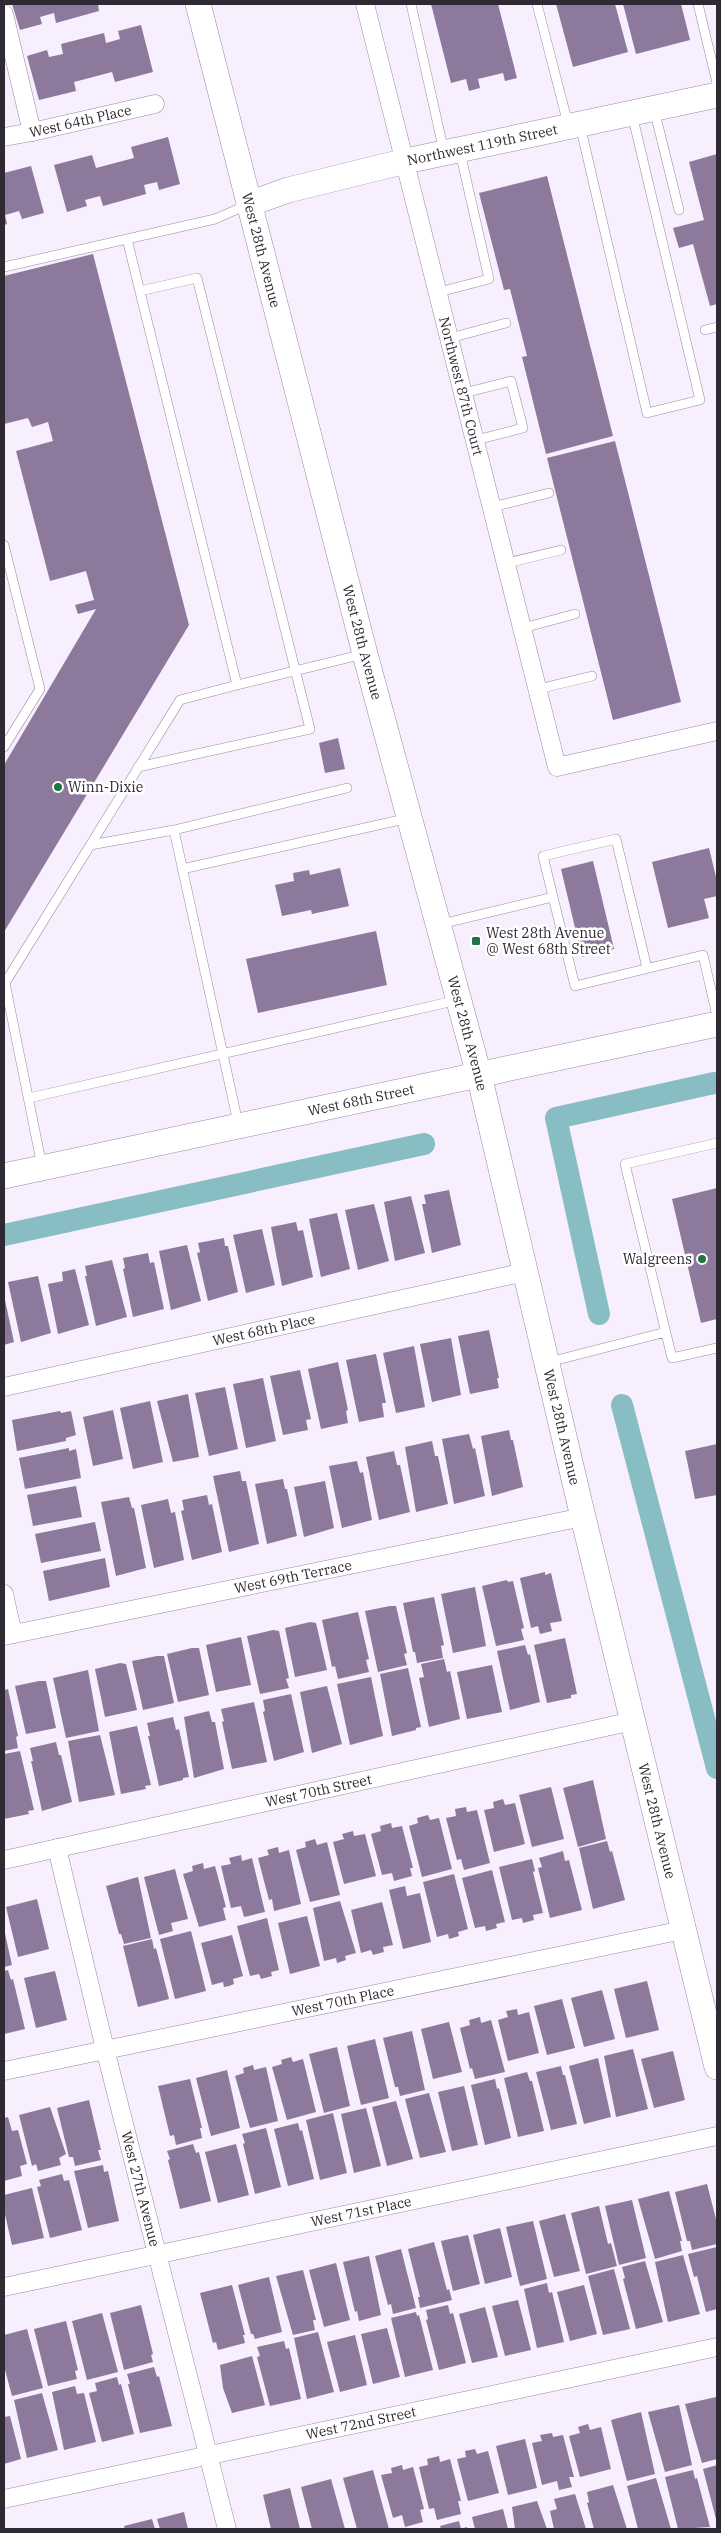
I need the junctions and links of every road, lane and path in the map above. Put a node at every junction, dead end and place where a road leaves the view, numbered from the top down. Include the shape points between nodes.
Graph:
1 (198, 4) edge
2 (365, 4) edge
3 (411, 4) edge
4 (537, 4) edge
5 (698, 4) edge
6 (4, 14) edge
7 (717, 83) edge
8 (717, 95) edge
9 (156, 104) dead end
10 (643, 111) junction
11 (574, 126) junction
12 (32, 132) junction
13 (4, 136) edge
14 (452, 151) junction
15 (406, 161) junction
16 (249, 204) junction
17 (679, 210) dead end
18 (127, 239) junction
19 (4, 268) edge
20 (140, 291) junction
21 (439, 292) junction
22 (506, 324) dead end
23 (717, 327) edge
24 (705, 330) dead end
25 (450, 338) junction
26 (464, 393) junction
27 (476, 440) junction
28 (549, 493) dead end
29 (492, 507) junction
30 (4, 545) edge
31 (560, 550) dead end
32 (506, 563) junction
33 (575, 614) dead end
34 (522, 628) junction
35 (365, 654) junction
36 (296, 671) junction
37 (592, 676) dead end
38 (237, 685) junction
39 (538, 689) junction
40 (717, 730) edge
41 (4, 747) edge
42 (138, 767) junction
43 (347, 788) dead end
44 (409, 818) junction
45 (174, 830) junction
46 (90, 845) junction
47 (182, 869) junction
48 (553, 897) junction
49 (438, 925) junction
50 (647, 968) junction
51 (458, 1000) junction
52 (717, 1016) edge
53 (717, 1024) edge
54 (223, 1054) junction
55 (479, 1075) junction
56 (29, 1098) junction
57 (239, 1126) junction
58 (717, 1143) edge
59 (43, 1168) junction
60 (4, 1176) edge
61 (525, 1272) junction
62 (666, 1332) junction
63 (717, 1348) edge
64 (546, 1362) junction
65 (4, 1387) edge
66 (583, 1517) junction
67 (4, 1594) edge
68 (8, 1635) edge
69 (633, 1721) junction
70 (57, 1848) junction
71 (4, 1860) edge
72 (683, 1930) junction
73 (713, 2030) edge
74 (105, 2049) junction
75 (717, 2067) edge
76 (4, 2071) edge
77 (717, 2136) edge
78 (158, 2254) junction
79 (4, 2287) edge
80 (717, 2347) edge
81 (209, 2456) junction
82 (4, 2499) edge
83 (228, 2529) edge

1 - 16 main road, West 28th Avenue
2 - 15 street, Northwest 87th Court
3 - 14 lane
4 - 11 lane
5 - 7 lane
6 - 12 street
8 - 10 main road, Northwest 119th Street
9 - 12 street, West 64th Place
10 - 11 main road, Northwest 119th Street
10 - 11 lane via 700,400 646,413
10 - 17 lane
11 - 14 main road, Northwest 119th Street
12 - 13 street, West 64th Place
14 - 15 main road, Northwest 119th Street
14 - 21 lane via 489,279
15 - 16 main road, Northwest 119th Street via 288,190
15 - 21 street, Northwest 87th Court
16 - 18 lane via 215,219
16 - 35 main road, West 28th Avenue
18 - 19 lane
18 - 20 lane
20 - 36 lane via 197,278
20 - 38 lane
21 - 25 street, Northwest 87th Court
22 - 25 lane
23 - 24 lane
25 - 26 street, Northwest 87th Court
26 - 27 street, Northwest 87th Court
26 - 27 lane via 511,381 522,428
27 - 29 street, Northwest 87th Court
28 - 29 lane
29 - 32 street, Northwest 87th Court
30 - 41 lane via 40,689
31 - 32 lane
32 - 34 street, Northwest 87th Court
33 - 34 lane
34 - 39 street, Northwest 87th Court
35 - 36 lane
35 - 44 main road, West 28th Avenue
36 - 38 lane
36 - 42 lane via 310,729
37 - 39 lane
38 - 42 lane via 180,700
39 - 40 street, Northwest 87th Court via 558,767
42 - 46 lane
43 - 45 lane
44 - 47 lane
44 - 49 main road, West 28th Avenue
45 - 46 lane
45 - 47 lane
46 - 56 lane via 5,983
47 - 54 lane
48 - 49 lane
48 - 50 lane via 574,986
48 - 50 lane via 543,856 616,839
49 - 51 main road, West 28th Avenue
50 - 52 lane via 703,955
51 - 54 lane
51 - 55 main road, West 28th Avenue
53 - 55 main road, West 68th Street
54 - 56 lane
54 - 57 lane
55 - 57 main road, West 68th Street
55 - 61 main road, West 28th Avenue
56 - 59 lane
57 - 59 main road, West 68th Street
58 - 62 lane via 625,1164
59 - 60 main road, West 68th Street
61 - 64 main road, West 28th Avenue
61 - 65 street, West 68th Place
62 - 63 lane via 672,1358
62 - 64 lane
64 - 66 main road, West 28th Avenue
66 - 68 street, West 69th Terrace
66 - 69 main road, West 28th Avenue
67 - 68 street
69 - 70 street, West 70th Street
69 - 72 main road, West 28th Avenue
70 - 71 street, West 70th Street
70 - 74 street, West 27th Avenue
72 - 73 main road, West 28th Avenue
72 - 74 street, West 70th Place
73 - 75 main road, West 28th Avenue
74 - 76 street, West 70th Place
74 - 78 street, West 27th Avenue
77 - 78 street, West 71st Place
78 - 79 street, West 71st Place
78 - 81 street, West 27th Avenue
80 - 81 street, West 72nd Street
81 - 82 street, West 72nd Street
81 - 83 street, West 27th Avenue

